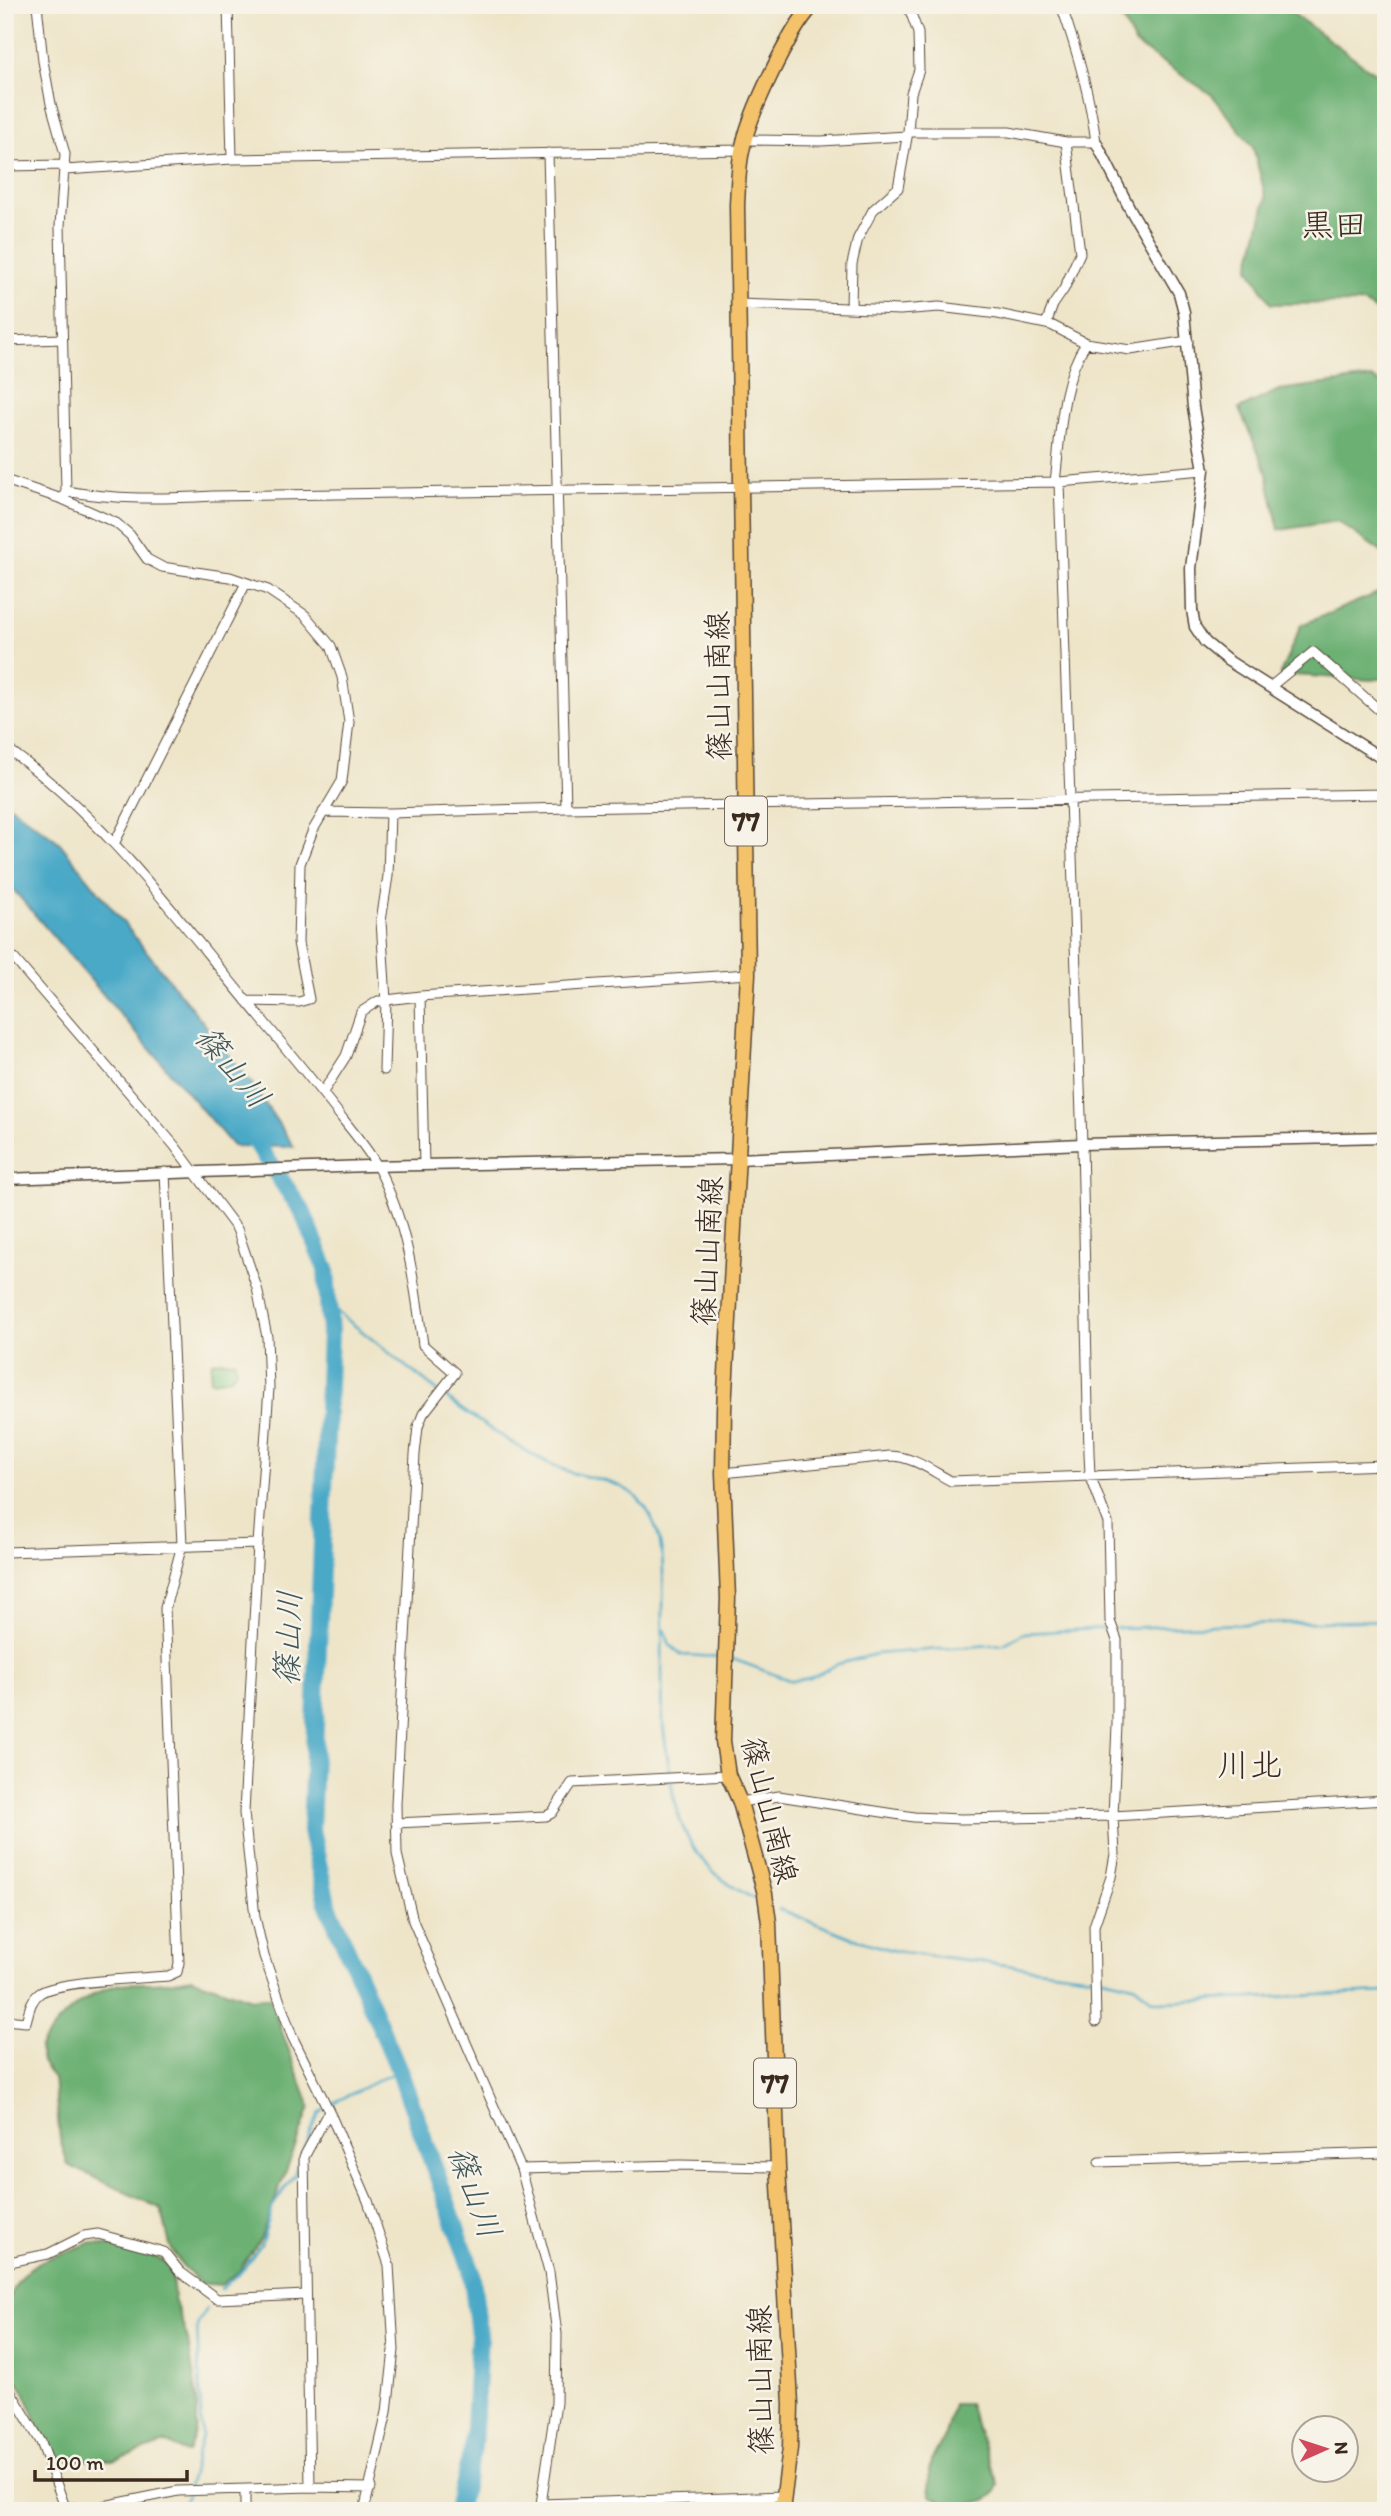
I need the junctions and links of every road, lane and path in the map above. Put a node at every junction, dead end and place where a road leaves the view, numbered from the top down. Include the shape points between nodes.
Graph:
1 (37, 5) edge
2 (228, 5) edge
3 (813, 5) edge
4 (908, 5) edge
5 (1061, 5) edge
6 (907, 134) junction
7 (1066, 142) junction
8 (1096, 142) junction
9 (743, 145) junction
10 (548, 153) junction
11 (233, 159) junction
12 (5, 166) edge
13 (65, 167) junction
14 (738, 303) junction
15 (850, 307) junction
16 (1046, 324) junction
17 (62, 339) junction
18 (5, 341) edge
19 (1188, 341) junction
20 (1086, 343) junction
21 (1204, 470) junction
22 (5, 480) edge
23 (1057, 482) junction
24 (742, 488) junction
25 (558, 491) junction
26 (64, 495) junction
27 (246, 583) junction
28 (1270, 687) junction
29 (1386, 716) edge
30 (5, 747) edge
31 (1386, 761) edge
32 (1386, 794) edge
33 (1069, 799) junction
34 (746, 806) junction
35 (566, 808) junction
36 (323, 812) junction
37 (390, 813) junction
38 (115, 842) junction
39 (5, 948) edge
40 (748, 974) junction
41 (419, 996) junction
42 (386, 1000) junction
43 (246, 1001) junction
44 (384, 1070) dead end
45 (323, 1092) junction
46 (1386, 1137) edge
47 (1082, 1144) junction
48 (738, 1159) junction
49 (424, 1165) junction
50 (372, 1166) junction
51 (197, 1171) junction
52 (165, 1172) junction
53 (5, 1179) edge
54 (1386, 1465) edge
55 (723, 1472) junction
56 (1090, 1475) junction
57 (258, 1544) junction
58 (182, 1545) junction
59 (5, 1552) edge
60 (729, 1775) junction
61 (1386, 1800) edge
62 (740, 1802) junction
63 (1113, 1816) junction
64 (396, 1823) junction
65 (5, 2021) edge
66 (1096, 2022) dead end
67 (329, 2111) junction
68 (1386, 2153) edge
69 (1099, 2162) dead end
70 (778, 2167) junction
71 (521, 2169) junction
72 (5, 2263) edge
73 (306, 2295) junction
74 (5, 2382) edge
75 (310, 2487) junction
76 (371, 2488) junction
77 (245, 2491) junction
78 (783, 2503) edge
79 (65, 2507) junction
80 (539, 2507) edge
81 (38, 2511) edge
82 (246, 2511) edge
83 (364, 2511) edge

1 - 13 street via 43,61
2 - 11 street
3 - 9 main road, 篠山山南線 / 77 via 784,48
4 - 6 street via 920,49
5 - 8 street via 1092,110
6 - 7 street via 1009,132
6 - 9 street
6 - 15 street via 898,188 873,209 858,237
7 - 8 street
7 - 16 street via 1080,253
8 - 19 street via 1179,293
9 - 10 street
9 - 14 main road, 篠山山南線 / 77 via 737,205
10 - 11 street
10 - 25 street
11 - 13 street
12 - 13 street
13 - 17 street via 60,226
14 - 15 street
14 - 24 main road, 篠山山南線 / 77
15 - 16 street via 939,307
16 - 20 street
17 - 18 street
17 - 26 street
19 - 20 street via 1130,350
19 - 21 street
20 - 23 street via 1068,383
21 - 23 street
21 - 28 street via 1192,568 1195,627 1227,660
22 - 26 street
23 - 24 street
23 - 33 street
24 - 25 street
24 - 34 main road, 篠山山南線 / 77
25 - 26 street via 166,499
25 - 35 street
26 - 27 street via 117,523 147,559 162,567
27 - 36 street via 268,590 304,614 331,646 339,667 349,722 342,781
27 - 38 street
28 - 29 street via 1313,652
28 - 31 street
30 - 38 street
32 - 33 street
33 - 34 street
33 - 47 street
34 - 35 street
34 - 40 main road, 篠山山南線 / 77
35 - 37 street
36 - 37 street
36 - 43 street via 300,864 298,943 309,999
37 - 42 street via 381,921
38 - 43 street
39 - 51 street
40 - 41 street
40 - 48 main road, 篠山山南線 / 77
41 - 42 street
41 - 49 street
42 - 44 street
42 - 45 street via 361,1012 346,1056
43 - 45 street
45 - 50 street
46 - 47 street
47 - 48 street
47 - 56 street
48 - 49 street
48 - 55 main road, 篠山山南線 / 77
49 - 50 street
50 - 51 street
50 - 64 street via 400,1221 423,1345 455,1373 418,1427
51 - 52 street
51 - 57 street via 237,1229 267,1337 269,1388
52 - 53 street
52 - 58 street
54 - 56 street
55 - 56 street via 901,1456 951,1481
55 - 60 main road, 篠山山南線 / 77 via 728,1598 723,1741
56 - 63 street via 1108,1523 1110,1621 1117,1640
57 - 58 street
57 - 67 street via 244,1813 255,1917 292,2036
58 - 59 street
58 - 65 street via 165,1608 177,1972 41,1992 31,2003 26,2022
60 - 62 main road, 篠山山南線 / 77
60 - 64 street via 572,1783 546,1816
61 - 63 street
62 - 63 street via 779,1796 914,1817
62 - 70 main road, 篠山山南線 / 77 via 769,1923
63 - 66 street via 1115,1854 1094,1926
64 - 71 street via 397,1854 413,1922
67 - 73 street via 304,2157
67 - 76 street via 369,2201 389,2265 394,2350
68 - 69 street
70 - 71 street
70 - 78 main road, 篠山山南線 / 77 via 791,2404
71 - 80 street via 549,2272 556,2334 556,2403
72 - 73 street via 48,2254 98,2234 164,2252 180,2272 217,2299
73 - 75 street
74 - 79 street via 41,2442
75 - 76 street
75 - 77 street
76 - 83 street
77 - 79 street via 178,2491 94,2508
77 - 82 street
78 - 80 street
79 - 81 street

